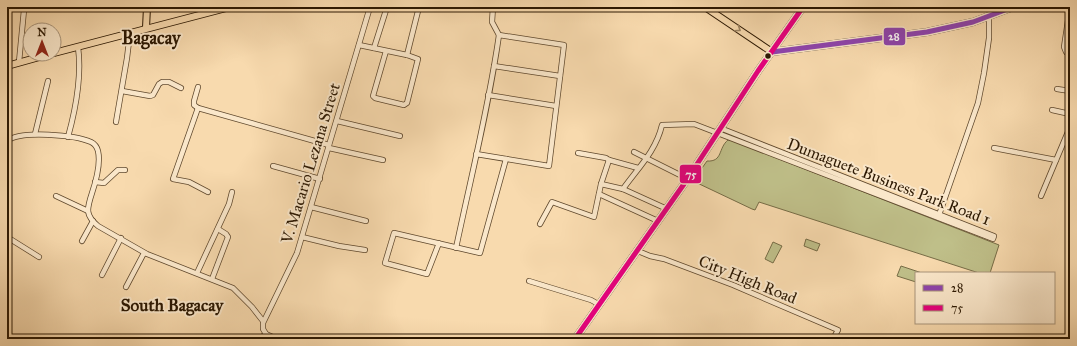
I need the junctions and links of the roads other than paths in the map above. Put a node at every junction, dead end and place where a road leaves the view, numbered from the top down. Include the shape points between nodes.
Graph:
1 (19, 7) edge
2 (147, 7) edge
3 (230, 7) edge
4 (370, 7) edge
5 (387, 7) edge
6 (419, 7) edge
7 (493, 7) edge
8 (706, 7) edge
9 (803, 7) edge
10 (1013, 7) edge
11 (1070, 7) edge
12 (989, 16) junction
13 (146, 28) junction
14 (130, 33) junction
15 (499, 34) junction
16 (359, 45) junction
17 (78, 47) junction
18 (374, 48) junction
19 (62, 51) edge
20 (386, 51) junction
21 (772, 52) junction
22 (407, 55) junction
23 (1070, 55) edge
24 (22, 61) edge
25 (19, 62) junction
26 (7, 66) edge
27 (494, 66) junction
28 (560, 76) junction
29 (48, 81) dead end
30 (198, 87) dead end
31 (181, 88) dead end
32 (1057, 88) dead end
33 (122, 91) junction
34 (1070, 91) edge
35 (488, 95) junction
36 (556, 106) junction
37 (198, 108) junction
38 (1052, 110) dead end
39 (1070, 114) edge
40 (337, 121) junction
41 (116, 122) dead end
42 (1070, 127) edge
43 (718, 130) junction
44 (35, 134) junction
45 (400, 136) dead end
46 (68, 137) junction
47 (7, 141) edge
48 (329, 146) junction
49 (994, 148) dead end
50 (634, 152) dead end
51 (476, 154) junction
52 (578, 154) dead end
53 (648, 158) junction
54 (506, 159) junction
55 (383, 160) dead end
56 (609, 160) junction
57 (1056, 160) junction
58 (273, 166) dead end
59 (638, 168) junction
60 (125, 170) dead end
61 (320, 179) junction
62 (688, 179) junction
63 (95, 182) junction
64 (602, 184) junction
65 (623, 189) junction
66 (208, 192) dead end
67 (232, 192) dead end
68 (599, 194) junction
69 (56, 196) dead end
70 (1041, 196) dead end
71 (311, 208) junction
72 (667, 210) junction
73 (88, 211) junction
74 (938, 216) junction
75 (93, 221) junction
76 (366, 221) dead end
77 (658, 221) junction
78 (540, 224) dead end
79 (218, 229) junction
80 (7, 237) edge
81 (302, 237) junction
82 (121, 238) junction
83 (82, 241) dead end
84 (439, 243) junction
85 (456, 248) junction
86 (364, 250) dead end
87 (638, 251) junction
88 (144, 253) junction
89 (39, 257) dead end
90 (197, 273) junction
91 (102, 275) dead end
92 (212, 279) junction
93 (529, 281) dead end
94 (126, 287) dead end
95 (600, 305) junction
96 (263, 322) junction
97 (267, 336) edge
98 (260, 339) edge
99 (277, 339) edge
100 (575, 339) edge
101 (833, 339) edge

1 - 25 street via 24,10
2 - 13 main road
3 - 13 main road
4 - 16 street, V. Macario Lezana Street
5 - 18 street
6 - 22 street
7 - 15 street via 492,22
8 -> 21 main road
9 - 21 main road
10 - 12 main road
11 - 23 street via 1064,47
12 - 21 main road via 955,27 927,32
12 - 74 street via 989,38 978,103
13 - 14 main road
14 - 17 main road
14 - 33 street
15 - 27 street
15 - 28 street via 564,45
16 - 18 street
16 - 40 street, V. Macario Lezana Street
17 - 19 main road
17 - 46 street via 80,60 77,94
18 - 20 street
20 - 22 street
20 - 22 street via 372,96 404,105 407,103 418,59
21 - 43 main road
24 - 25 main road
25 - 26 main road
27 - 28 street
27 - 35 street
28 - 36 street
29 - 44 street
30 - 37 street via 194,103
31 - 33 street via 169,82 162,82 150,96
32 - 34 street
33 - 41 street
35 - 36 street
35 - 51 street
36 - 54 street via 549,166
37 - 48 street
37 - 66 street via 173,179 189,182
38 - 39 street
40 - 45 street
40 - 48 street, V. Macario Lezana Street
42 - 57 street
43 - 53 street, Dumaguete Business Park Road 1 via 694,124 662,125 660,136
43 - 62 main road
43 - 74 street, Dumaguete Business Park Road 1
44 - 46 street
44 - 47 street
46 - 63 street via 92,142 96,146 99,160
48 - 55 street
48 - 61 street, V. Macario Lezana Street
49 - 57 street
50 - 53 street
51 - 54 street
51 - 85 street
52 - 56 street
53 - 59 street
53 - 62 street
54 - 85 street via 480,253
56 - 59 street
56 - 64 street
57 - 70 street
58 - 61 street
59 - 65 street
60 - 63 street via 118,170 104,183
61 - 71 street, V. Macario Lezana Street
62 - 72 main road
63 - 73 street
64 - 65 street
64 - 68 street
65 - 72 street
67 - 79 street
68 - 77 street
68 - 78 street via 594,217 552,202
69 - 73 street
71 - 76 street
71 - 81 street, V. Macario Lezana Street
72 - 77 main road
73 - 75 street
74 - 74 street, Dumaguete Business Park Road 1 via 992,239 994,236
75 - 82 street
75 - 83 street
77 - 87 main road
79 - 90 street
79 - 92 street via 228,237
80 - 89 street
81 - 86 street
81 - 96 street, V. Macario Lezana Street via 297,253
82 - 88 street
82 - 91 street
84 - 84 street via 427,274 385,263 394,233
84 - 85 street
87 - 95 main road
87 - 101 street, City High Road via 733,285 838,330
88 - 90 street
88 - 94 street
90 - 92 street
92 - 96 street via 233,288
93 - 95 street
95 - 100 main road
96 - 97 street
97 - 98 street
97 - 99 street

